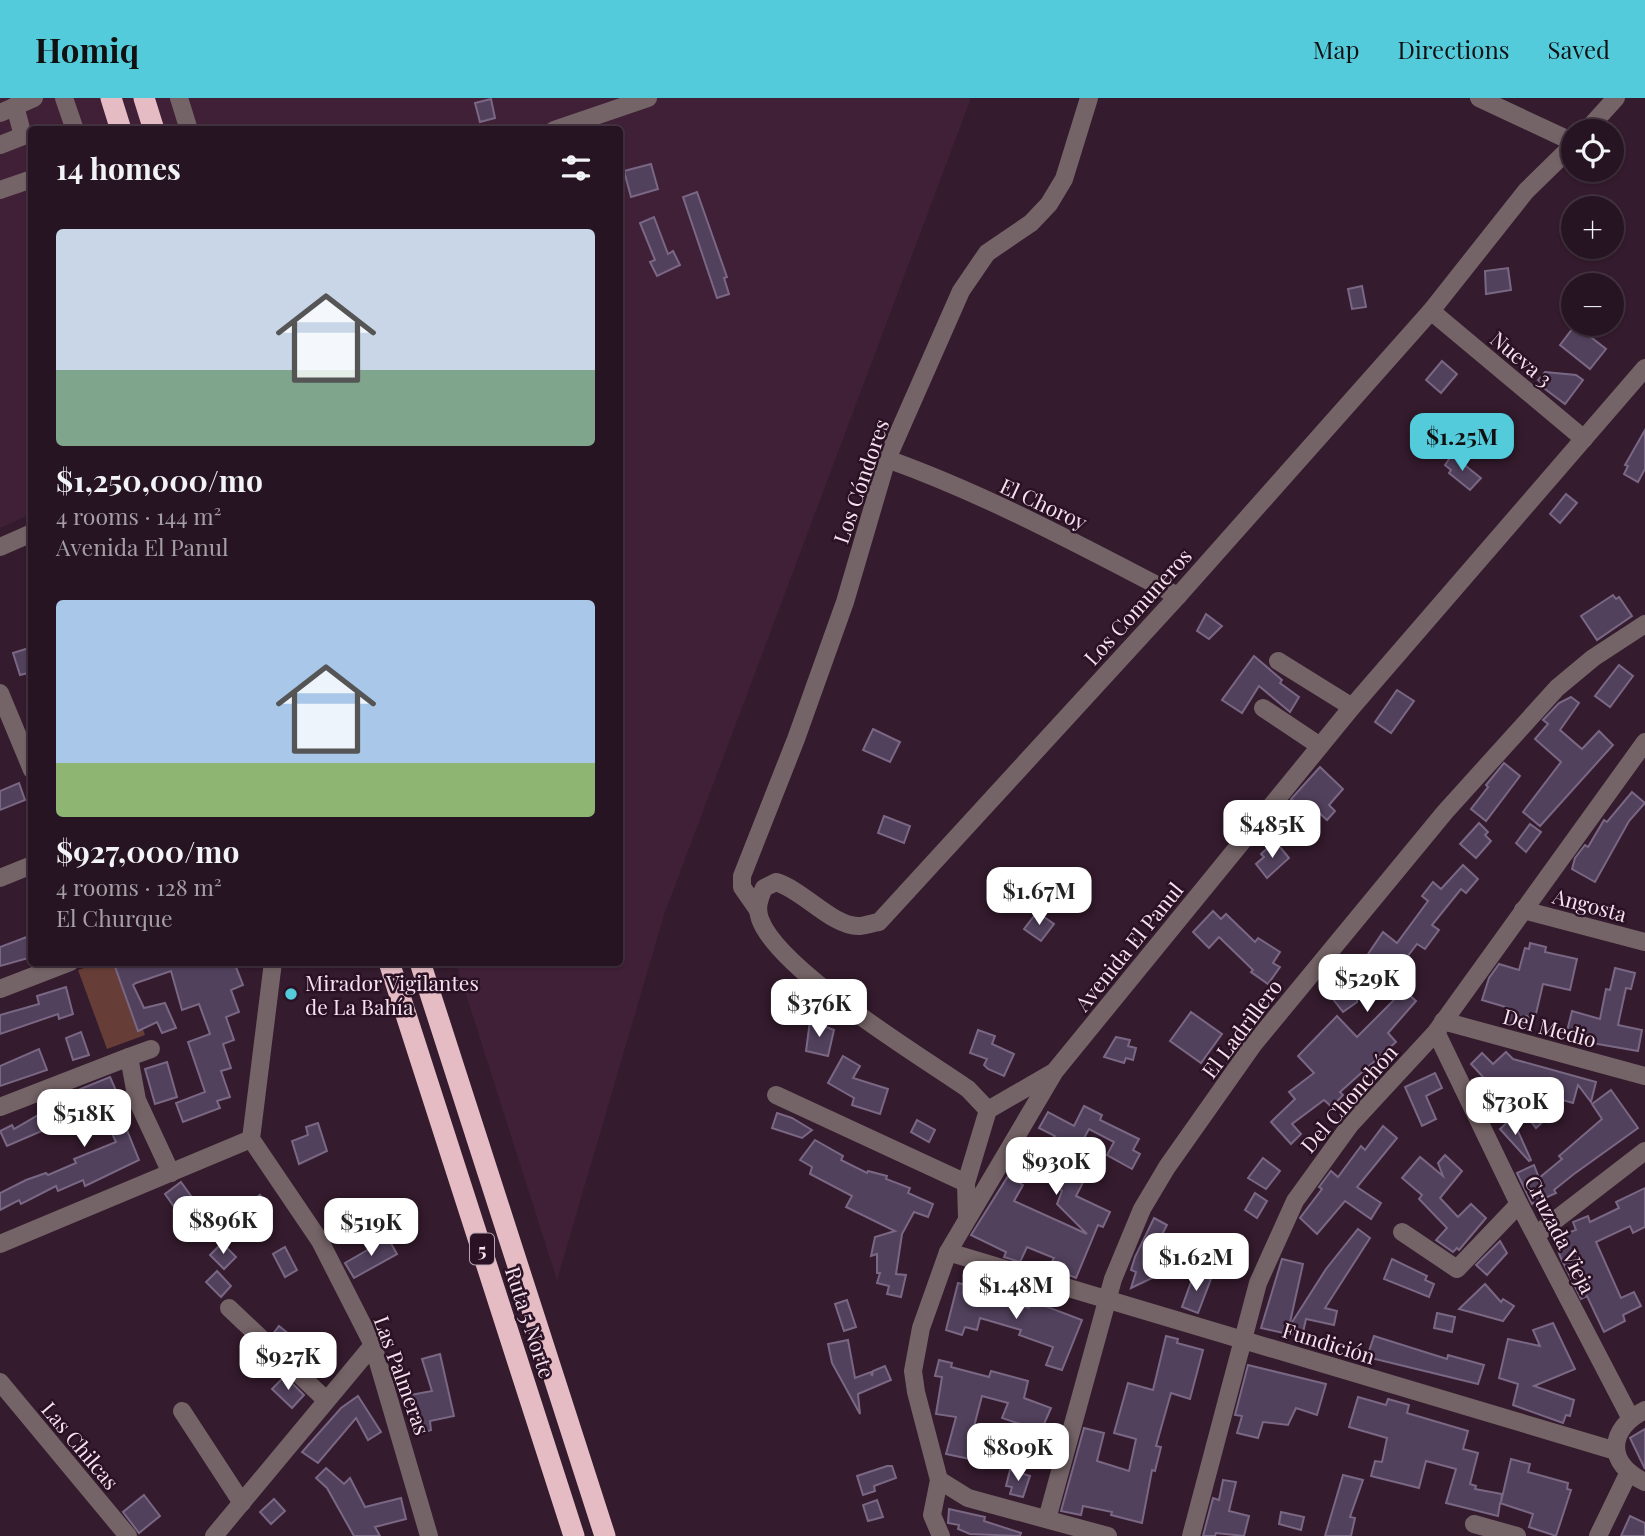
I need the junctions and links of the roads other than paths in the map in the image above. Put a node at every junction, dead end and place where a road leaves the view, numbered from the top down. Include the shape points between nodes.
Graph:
1 (34, 98) edge
2 (64, 98) edge
3 (111, 98) edge
4 (144, 98) edge
5 (179, 98) edge
6 (648, 98) edge
7 (1089, 98) edge
8 (1479, 98) edge
9 (1616, 98) edge
10 (8, 110) edge
11 (1597, 119) edge
12 (74, 126) edge
13 (120, 126) edge
14 (153, 126) edge
15 (189, 126) edge
16 (566, 126) edge
17 (1561, 138) edge
18 (0, 145) edge
19 (1561, 156) edge
20 (28, 181) edge
21 (0, 190) edge
22 (1431, 311) junction
23 (1645, 368) edge
24 (1584, 439) junction
25 (887, 459) junction
26 (28, 535) edge
27 (0, 547) edge
28 (1178, 596) junction
29 (1645, 624) edge
30 (1278, 661) dead end
31 (0, 693) edge
32 (1352, 707) junction
33 (1263, 708) dead end
34 (1645, 742) edge
35 (1320, 746) junction
36 (28, 760) edge
37 (28, 867) edge
38 (0, 878) edge
39 (1523, 909) junction
40 (758, 910) junction
41 (1645, 942) edge
42 (60, 966) edge
43 (273, 966) edge
44 (390, 966) edge
45 (421, 966) edge
46 (0, 989) edge
47 (1439, 1026) junction
48 (151, 1049) dead end
49 (130, 1057) junction
50 (1055, 1071) junction
51 (1645, 1076) edge
52 (776, 1095) dead end
53 (0, 1107) edge
54 (988, 1110) junction
55 (251, 1139) junction
56 (1645, 1151) edge
57 (171, 1172) junction
58 (966, 1183) junction
59 (1519, 1204) junction
60 (967, 1219) junction
61 (1402, 1232) dead end
62 (1536, 1235) junction
63 (0, 1244) edge
64 (948, 1252) junction
65 (1107, 1300) junction
66 (229, 1308) dead end
67 (1243, 1340) junction
68 (373, 1345) junction
69 (0, 1382) edge
70 (326, 1400) junction
71 (182, 1411) dead end
72 (1638, 1414) edge
73 (1616, 1451) junction
74 (1628, 1474) junction
75 (939, 1480) junction
76 (1645, 1482) edge
77 (242, 1503) junction
78 (1047, 1520) junction
79 (1474, 1524) dead end
80 (128, 1536) edge
81 (214, 1536) edge
82 (429, 1536) edge
83 (574, 1536) edge
84 (605, 1536) edge
85 (941, 1536) edge
86 (1108, 1536) edge
87 (1191, 1536) edge
88 (1517, 1536) edge
89 (1598, 1536) edge

1 - 10 street
2 - 12 street
3 - 13 highway
4 - 14 highway
5 - 15 street
6 - 16 street
7 - 25 street, Los Cóndores via 1064,179 1049,204 974,267
8 - 17 street
9 - 11 street
10 - 18 street via 23,136
19 - 22 street, Los Comuneros via 1526,191
20 - 21 street
22 - 24 street, Nueva 3
22 - 28 street, Los Comuneros
23 - 24 street, Avenida El Panul
24 - 32 street, Avenida El Panul
25 - 28 street, El Choroy via 1048,529
25 - 40 street, Los Cóndores via 845,603 742,876 742,887
26 - 27 street
28 - 40 street, Los Comuneros via 879,922 856,926 833,916 794,887 776,883 764,888
29 - 65 street, El Ladrillero via 1557,688 1253,1045 1154,1187 1131,1231
30 - 32 street
31 - 36 street
32 - 35 street, Avenida El Panul
33 - 35 street
34 - 39 street, Del Chonchón
35 - 50 street, Avenida El Panul
37 - 38 street
39 - 41 street, Angosta
39 - 47 street, Del Chonchón
40 - 54 street via 761,922 801,972 968,1089
42 - 46 street
43 - 55 street
44 - 83 highway, Ruta 5 Norte / 5
45 - 84 highway, Ruta 5 Norte / 5
47 - 51 street, Del Medio
47 - 59 street, Cruzada Vieja
47 - 67 street, Del Chonchón via 1311,1174 1268,1255
48 - 49 street
49 - 53 street
49 - 57 street via 137,1100
50 - 54 street
50 - 60 street, Avenida El Panul
52 - 58 street
54 - 58 street
55 - 57 street
55 - 68 street, Las Palmeras via 320,1241
56 - 62 street
57 - 63 street
58 - 60 street
59 - 61 street via 1457,1269
59 - 62 street, Cruzada Vieja
60 - 64 street, Avenida El Panul
62 - 72 street, Cruzada Vieja
64 - 65 street, Fundición
64 - 75 street, Avenida El Panul via 921,1328 914,1371
65 - 67 street, Fundición
65 - 78 street, El Ladrillero
66 - 70 street
67 - 73 street, Fundición
67 - 87 street, Del Chonchón
68 - 70 street
68 - 82 street, Las Palmeras
69 - 80 street, Las Chilcas
70 - 77 street
71 - 77 street
72 - 73 street via 1619,1432
73 - 74 street
74 - 76 street
74 - 89 street
75 - 78 street via 968,1498
75 - 85 street, Avenida El Panul via 932,1515
77 - 81 street
78 - 86 street
79 - 88 street

